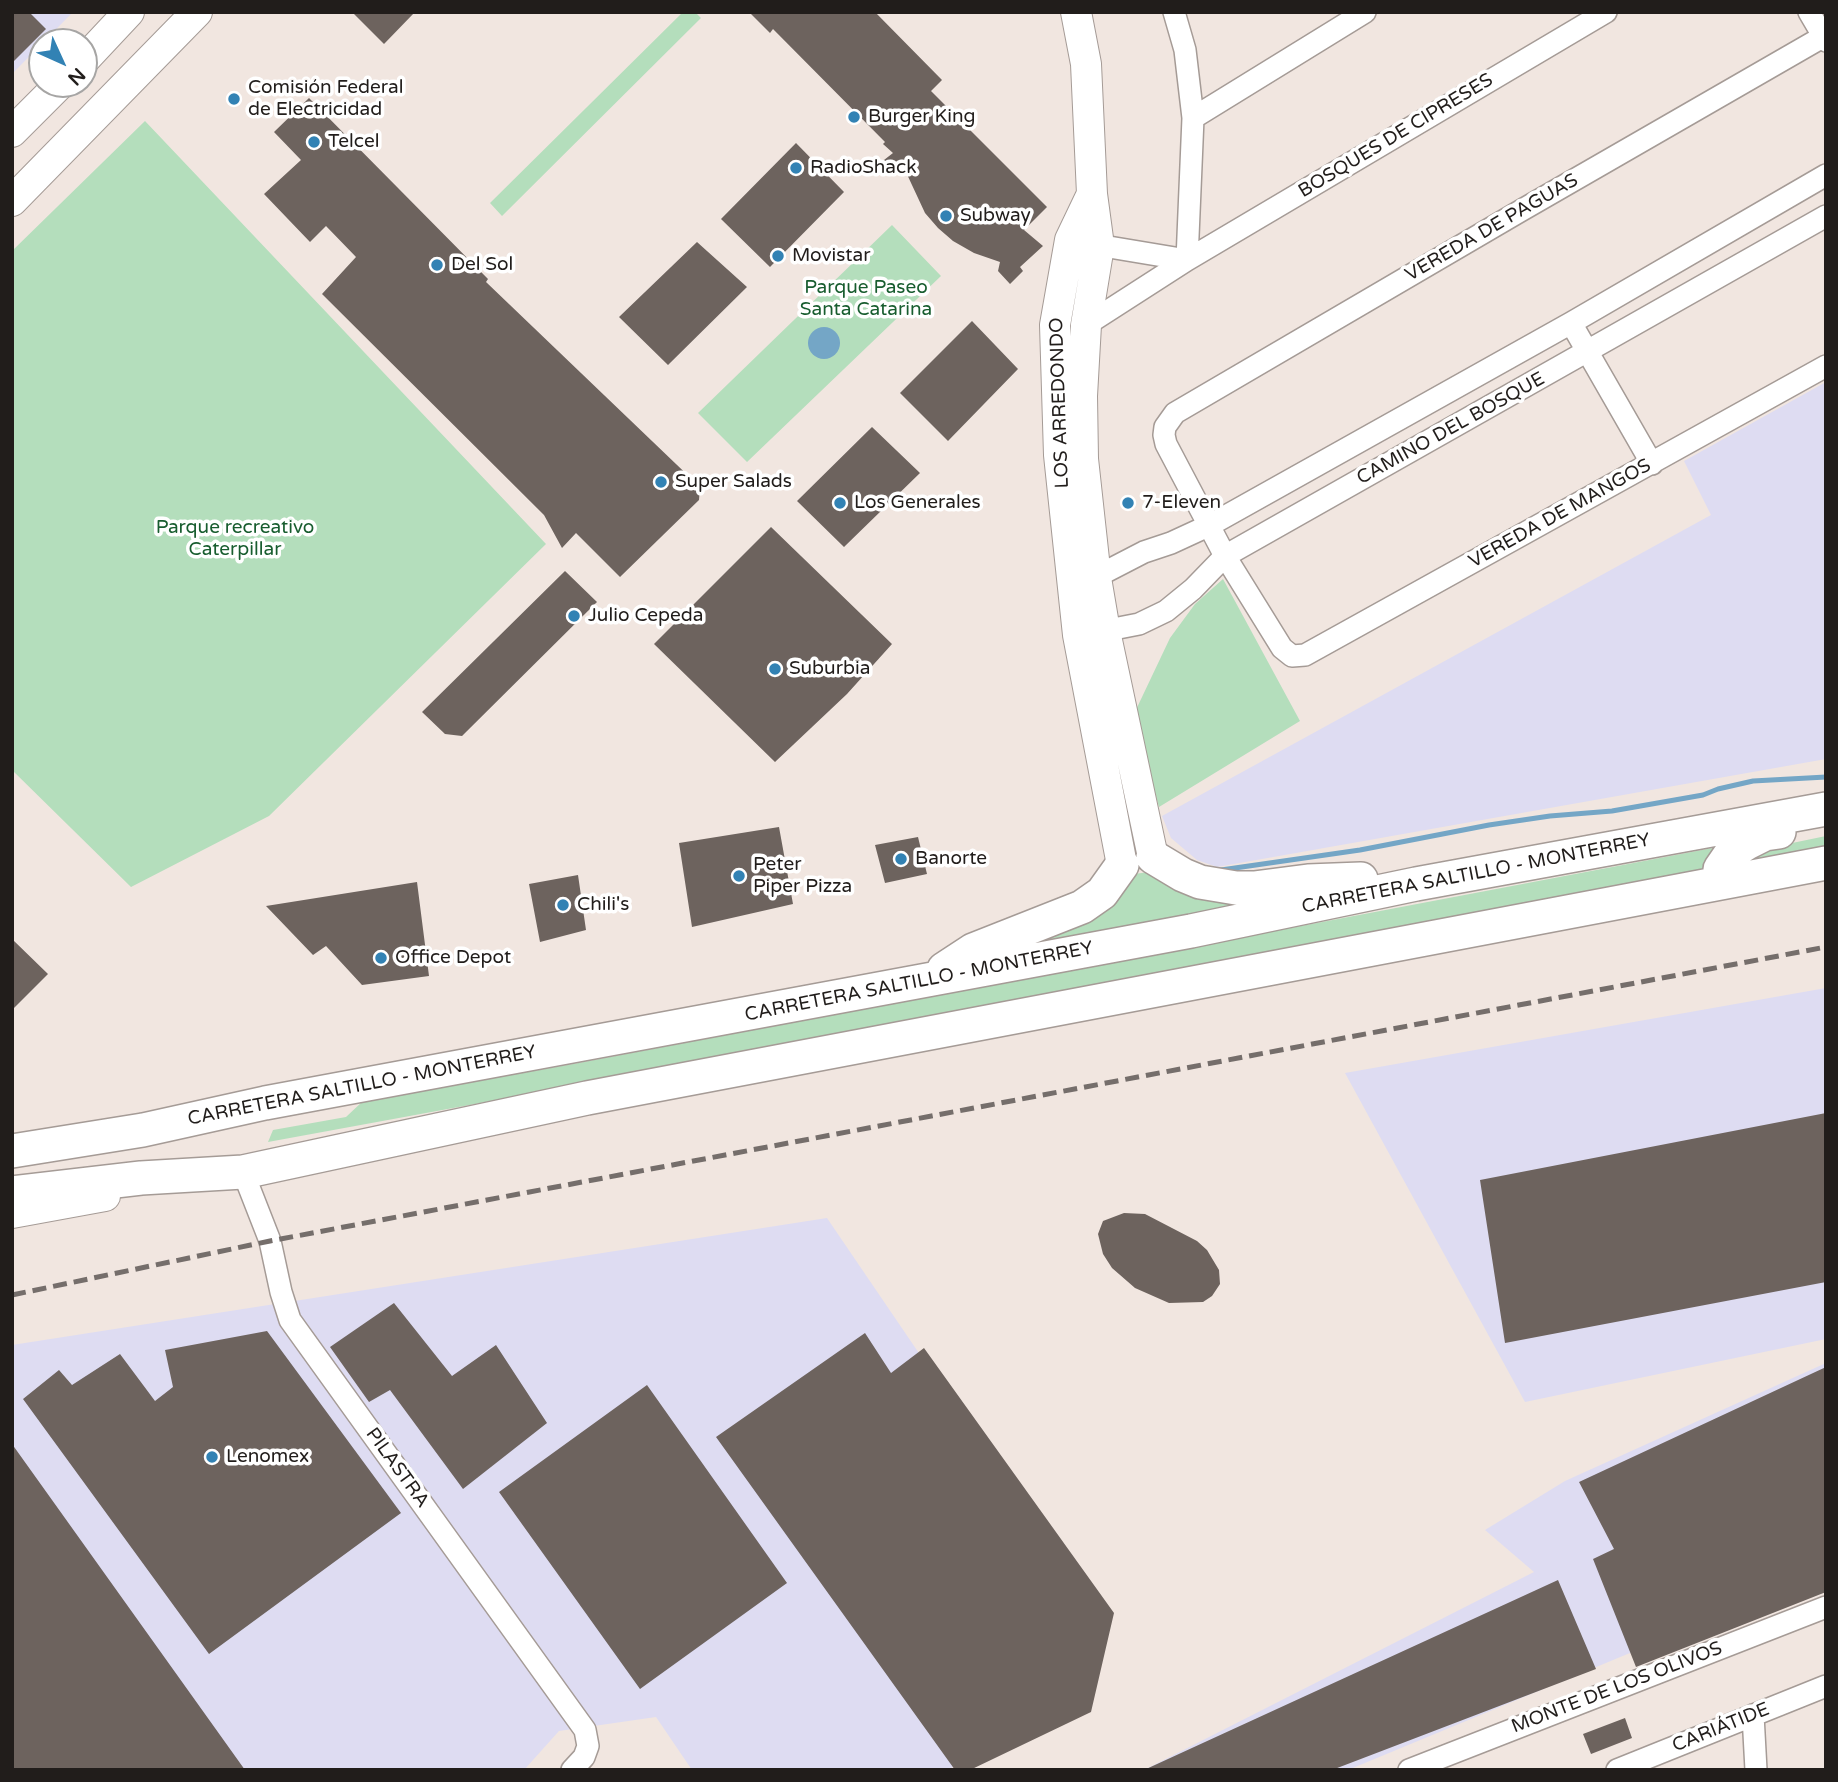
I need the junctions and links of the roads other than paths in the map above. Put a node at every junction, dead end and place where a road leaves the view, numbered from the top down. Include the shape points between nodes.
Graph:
1 (129, 12) edge
2 (197, 12) edge
3 (1076, 12) edge
4 (1174, 12) edge
5 (1365, 12) edge
6 (1606, 12) edge
7 (1810, 12) edge
8 (1825, 38) edge
9 (98, 45) edge
10 (46, 98) edge
11 (1193, 118) junction
12 (12, 132) edge
13 (1826, 175) edge
14 (1092, 194) junction
15 (12, 201) edge
16 (1826, 216) edge
17 (1070, 240) junction
18 (1099, 246) junction
19 (1186, 260) junction
20 (1571, 323) junction
21 (1086, 325) junction
22 (1588, 352) junction
23 (1826, 366) edge
24 (1652, 464) junction
25 (1210, 525) junction
26 (1225, 556) junction
27 (1084, 583) junction
28 (1091, 633) junction
29 (1826, 808) edge
30 (1826, 822) edge
31 (1137, 861) junction
32 (1826, 863) edge
33 (1721, 882) junction
34 (1416, 884) junction
35 (932, 980) junction
36 (12, 1151) edge
37 (243, 1172) junction
38 (188, 1175) junction
39 (12, 1193) edge
40 (12, 1213) edge
41 (1826, 1607) edge
42 (1826, 1686) edge
43 (1753, 1715) junction
44 (1639, 1766) edge
45 (572, 1770) edge
46 (1409, 1770) edge
47 (1617, 1770) edge
48 (1756, 1770) edge

1 - 9 street
2 - 15 street
3 - 14 street via 1086,64
4 - 11 street via 1185,50
5 - 11 street
6 - 19 street, BOSQUES DE CIPRESES
7 - 8 street
8 - 25 street, VEREDA DE PAGUAS via 1175,413 1165,427 1166,444
10 - 12 street
11 - 19 street
13 - 20 street, CAMINO DEL BOSQUE
14 - 17 street, LOS ARREDONDO
14 - 18 street, LOS ARREDONDO
16 - 22 street, CAMINO DEL BOSQUE
17 - 18 street
17 - 27 street, LOS ARREDONDO via 1055,325 1059,455
18 - 19 street
18 - 21 street, LOS ARREDONDO
19 - 21 street, BOSQUES DE CIPRESES
20 - 22 street
20 - 25 street, CAMINO DEL BOSQUE
21 - 27 street, LOS ARREDONDO
22 - 24 street
22 - 26 street, CAMINO DEL BOSQUE
23 - 24 street, VEREDA DE MANGOS
24 - 26 street, VEREDA DE MANGOS via 1305,655 1292,656 1282,648
25 - 26 street
25 - 27 street, CAMINO DEL BOSQUE
26 - 28 street, CAMINO DEL BOSQUE via 1166,611 1139,624
27 - 28 street, LOS ARREDONDO
28 - 31 street, LOS ARREDONDO
29 - 34 main road, CARRETERA SALTILLO - MONTERREY
30 - 33 main road via 1747,843 1724,862
31 - 34 main road via 1168,867 1200,882 1236,888 1374,879
31 - 35 main road via 1083,907 973,950
32 - 33 main road
33 - 37 main road via 587,1098
34 - 35 main road, CARRETERA SALTILLO - MONTERREY
35 - 36 main road, CARRETERA SALTILLO - MONTERREY
37 - 38 main road
37 - 45 street, PILASTRA via 270,1241 290,1320 585,1730 588,1746
38 - 39 main road
38 - 40 street via 141,1190
41 - 46 street, MONTE DE LOS OLIVOS
42 - 43 street, CARIÁTIDE
43 - 44 street, CARIÁTIDE
43 - 48 street
44 - 47 street, CARIÁTIDE

